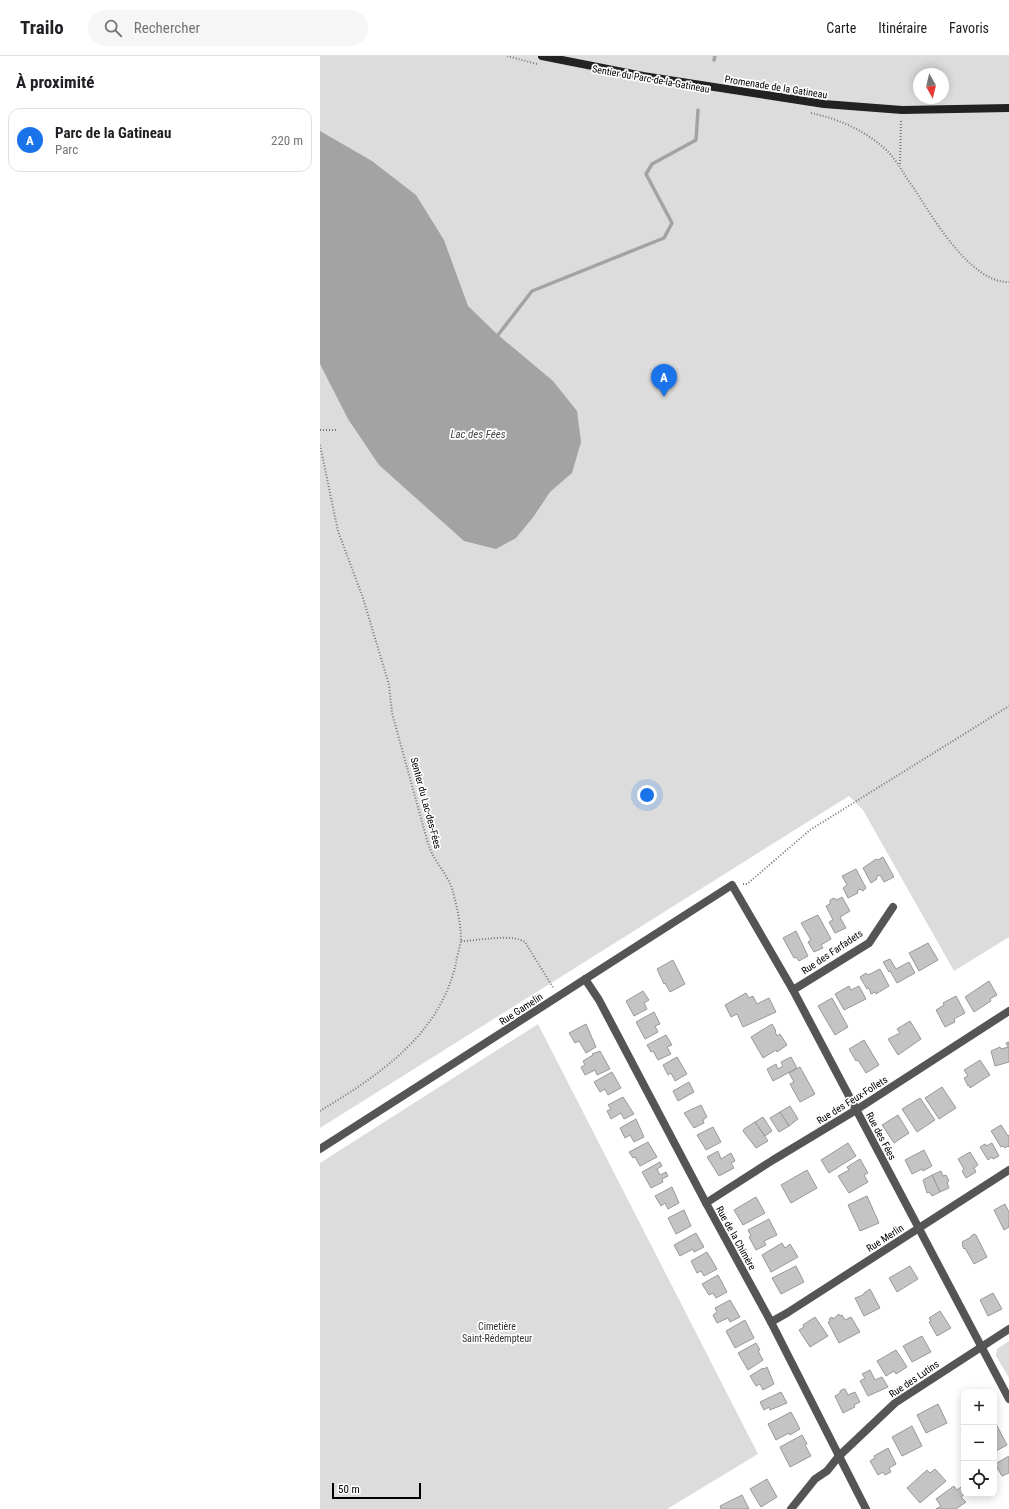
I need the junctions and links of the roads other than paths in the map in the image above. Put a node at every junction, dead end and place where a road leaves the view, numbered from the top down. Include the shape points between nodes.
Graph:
1 (542, 56) edge
2 (1009, 108) edge
3 (732, 885) joint
4 (893, 907) dead end
5 (585, 979) junction
6 (793, 990) junction
7 (1009, 1012) edge
8 (856, 1110) junction
9 (320, 1149) edge
10 (1009, 1170) edge
11 (706, 1203) junction
12 (918, 1228) junction
13 (771, 1322) junction
14 (1009, 1329) edge
15 (981, 1347) junction
16 (1009, 1399) edge
17 (839, 1456) junction
18 (791, 1509) edge
19 (866, 1509) edge

1 - 2 street, Promenade de la Gatineau via 643,76 844,106 902,110
3 - 5 street, Rue Gamelin
3 - 6 street, Rue des Fées
4 - 6 street, Rue des Farfadets via 869,943
5 - 9 street, Rue Gamelin
5 - 11 street, Rue de la Chimère via 599,1000
6 - 8 street, Rue des Fées
7 - 8 street, Rue des Feux-Follets
8 - 11 street, Rue des Feux-Follets
8 - 12 street, Rue des Fées
10 - 12 street, Rue Merlin
11 - 13 street, Rue de la Chimère
12 - 13 street, Rue Merlin
12 - 15 street, Rue des Fées
13 - 17 street, Rue de la Chimère
14 - 15 street, Rue des Lutins
15 - 16 street, Rue des Fées
15 - 17 street, Rue des Lutins via 895,1403
17 - 18 street, Rue des Lutins
17 - 19 street, Rue de la Chimère

